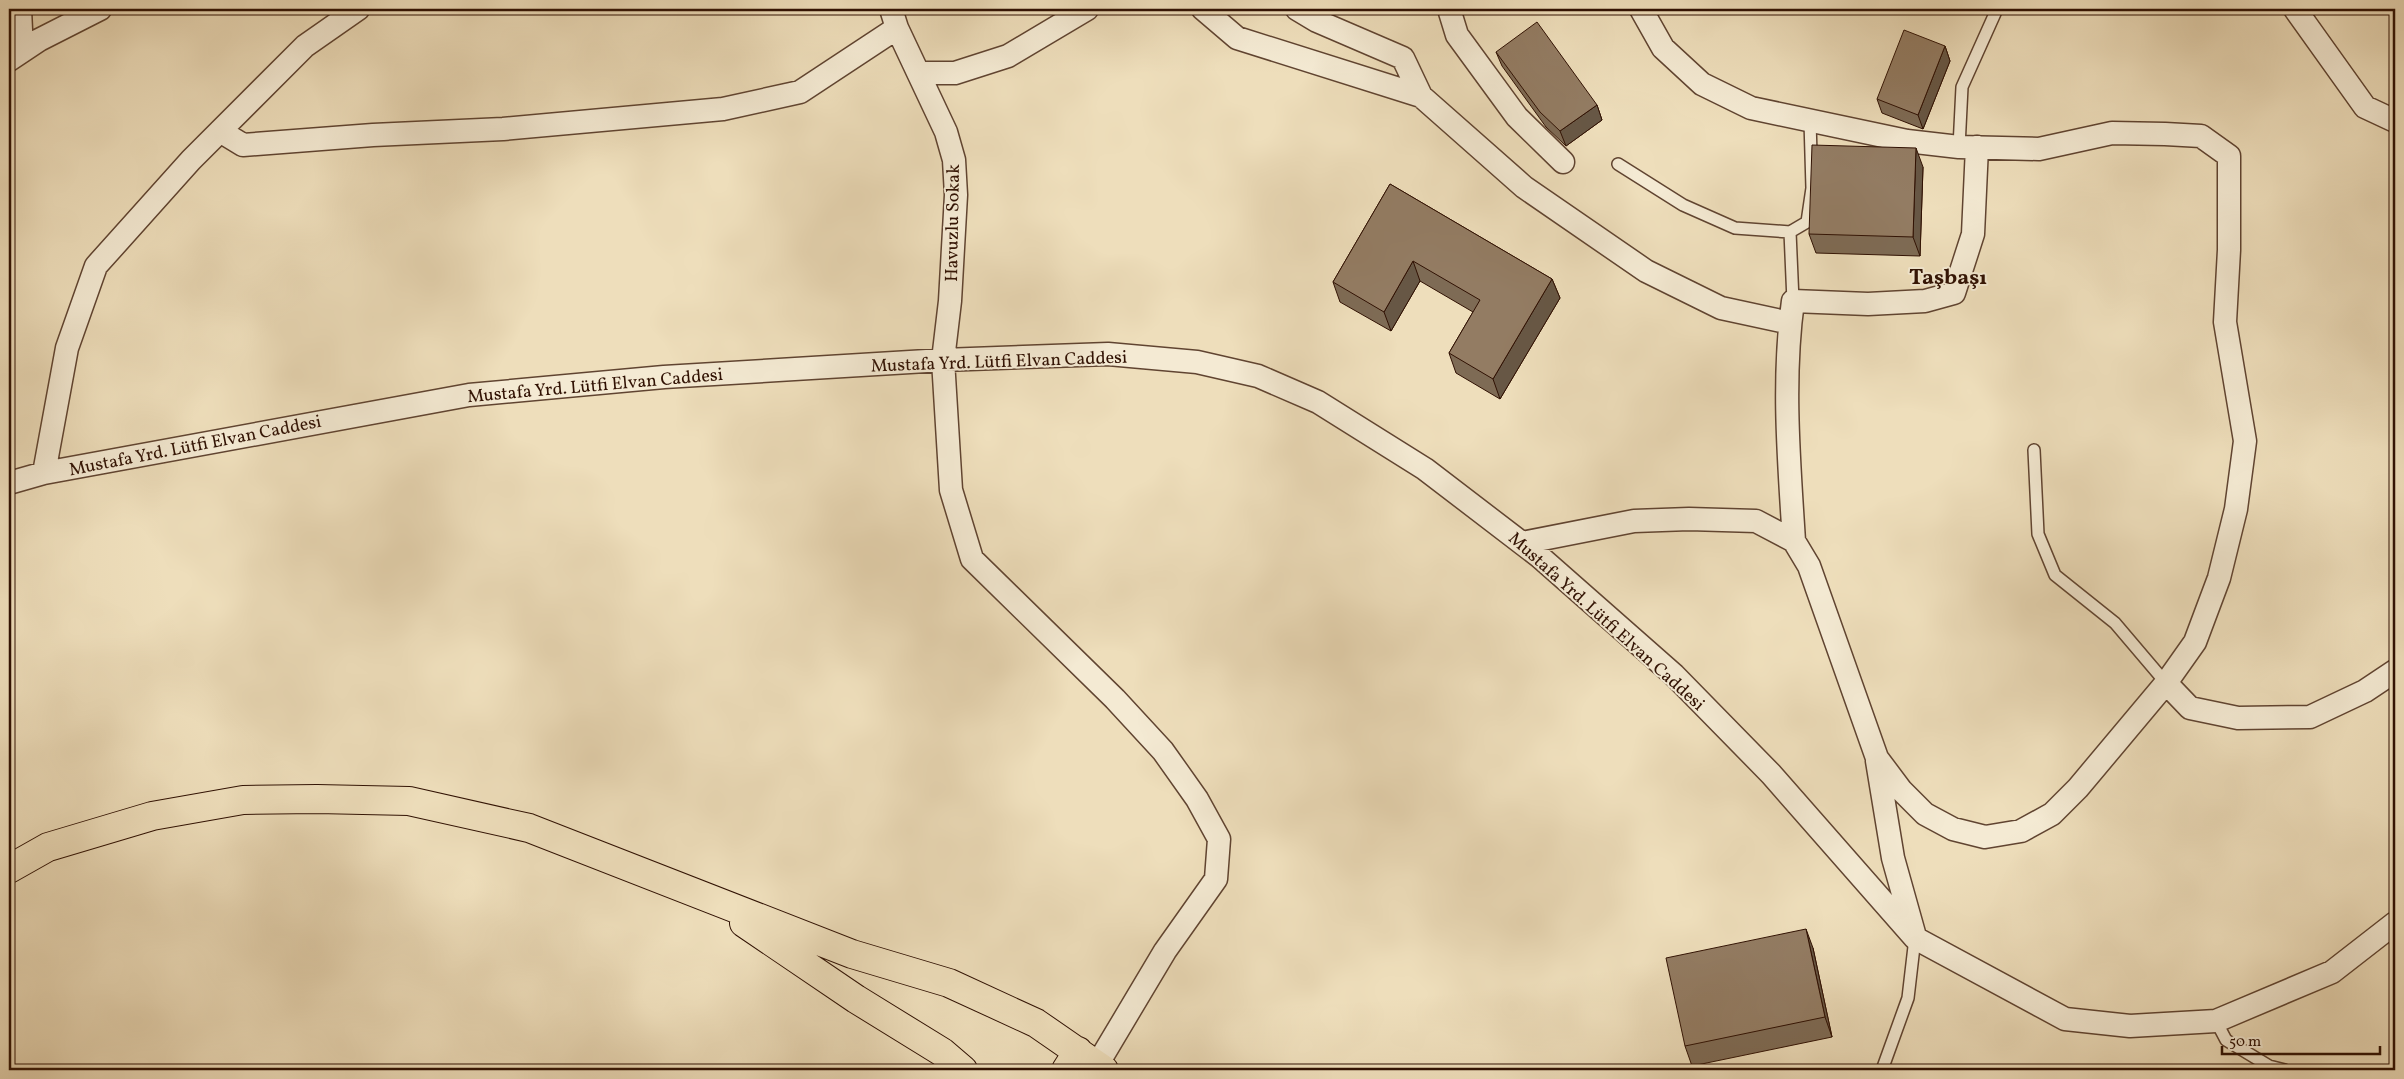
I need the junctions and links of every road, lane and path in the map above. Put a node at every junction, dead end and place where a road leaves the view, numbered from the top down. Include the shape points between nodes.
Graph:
1 (20, 9) edge
2 (100, 9) edge
3 (358, 9) edge
4 (1087, 9) edge
5 (1203, 9) edge
6 (1297, 9) edge
7 (1450, 9) edge
8 (1641, 9) edge
9 (1997, 9) edge
10 (2295, 9) edge
11 (894, 18) edge
12 (16, 56) edge
13 (920, 73) junction
14 (1421, 96) junction
15 (1810, 121) junction
16 (2395, 122) edge
17 (220, 131) junction
18 (1968, 147) junction
19 (1564, 162) dead end
20 (1618, 164) dead end
21 (1790, 232) junction
22 (1793, 301) junction
23 (1790, 323) junction
24 (943, 360) junction
25 (2034, 450) dead end
26 (44, 473) junction
27 (9, 483) edge
28 (1794, 541) junction
29 (1522, 543) junction
30 (2395, 671) edge
31 (2166, 682) junction
32 (1877, 758) junction
33 (9, 869) edge
34 (701, 894) junction
35 (2395, 923) edge
36 (1915, 938) junction
37 (2216, 1021) junction
38 (1086, 1064) edge
39 (963, 1070) edge
40 (1882, 1070) edge
41 (2285, 1070) edge

1 - 12 street
2 - 12 street
3 - 17 street via 305,46
4 - 13 street via 1008,56 955,73
5 - 14 street via 1237,38
6 - 14 street via 1317,21 1403,58
7 - 19 street via 1457,35 1517,117
8 - 15 street via 1663,48 1702,84 1751,108
9 - 18 lane via 1962,87
10 - 16 street via 2365,107
11 - 13 street, Havuzlu Sokak
11 - 17 street via 800,92 723,109 503,130 243,145
13 - 24 street, Havuzlu Sokak via 946,132 954,160 956,195
14 - 23 street via 1524,187 1646,271 1721,308
15 - 18 street via 1908,142
15 - 21 lane via 1812,188 1808,222
17 - 26 street via 96,266 67,348
18 - 22 street via 1973,234 1954,293 1925,301 1896,303
18 - 31 street via 2039,149 2112,133 2165,134 2201,136 2229,156 2225,322 2245,441 2236,509 2219,578 2195,642
20 - 21 lane via 1683,206 1735,228
21 - 22 lane
22 - 23 street
23 - 28 street via 1788,443
24 - 26 street, Mustafa Yrd. Lütfi Elvan Caddesi via 664,377 469,395
24 - 29 street, Mustafa Yrd. Lütfi Elvan Caddesi via 1108,354 1197,362 1258,376 1318,402 1425,469
24 - 38 street, Havuzlu Sokak via 951,490 972,559 1115,699 1163,751 1197,799 1219,839 1216,879
25 - 31 lane via 2038,534 2055,575 2114,623
26 - 27 street, Mustafa Yrd. Lütfi Elvan Caddesi
28 - 29 street via 1756,521 1689,519 1634,521
28 - 32 street via 1809,566
29 - 36 street, Mustafa Yrd. Lütfi Elvan Caddesi via 1674,675 1771,774
30 - 31 street via 2365,691 2310,717 2238,718 2190,708
31 - 32 street via 2078,788 2052,814 2021,831 1985,837 1953,829 1925,814 1901,790
32 - 36 street via 1893,858
33 - 34 main road via 48,847 152,816 243,800 409,801 529,828
34 - 38 main road via 852,954 949,983 1036,1023
34 - 39 main road via 856,999 942,1052
35 - 37 street, Mustafa Yrd. Lütfi Elvan Caddesi via 2332,972
36 - 37 street, Mustafa Yrd. Lütfi Elvan Caddesi via 2065,1019 2130,1026
36 - 40 lane via 1908,998
37 - 41 lane via 2226,1040 2269,1066

